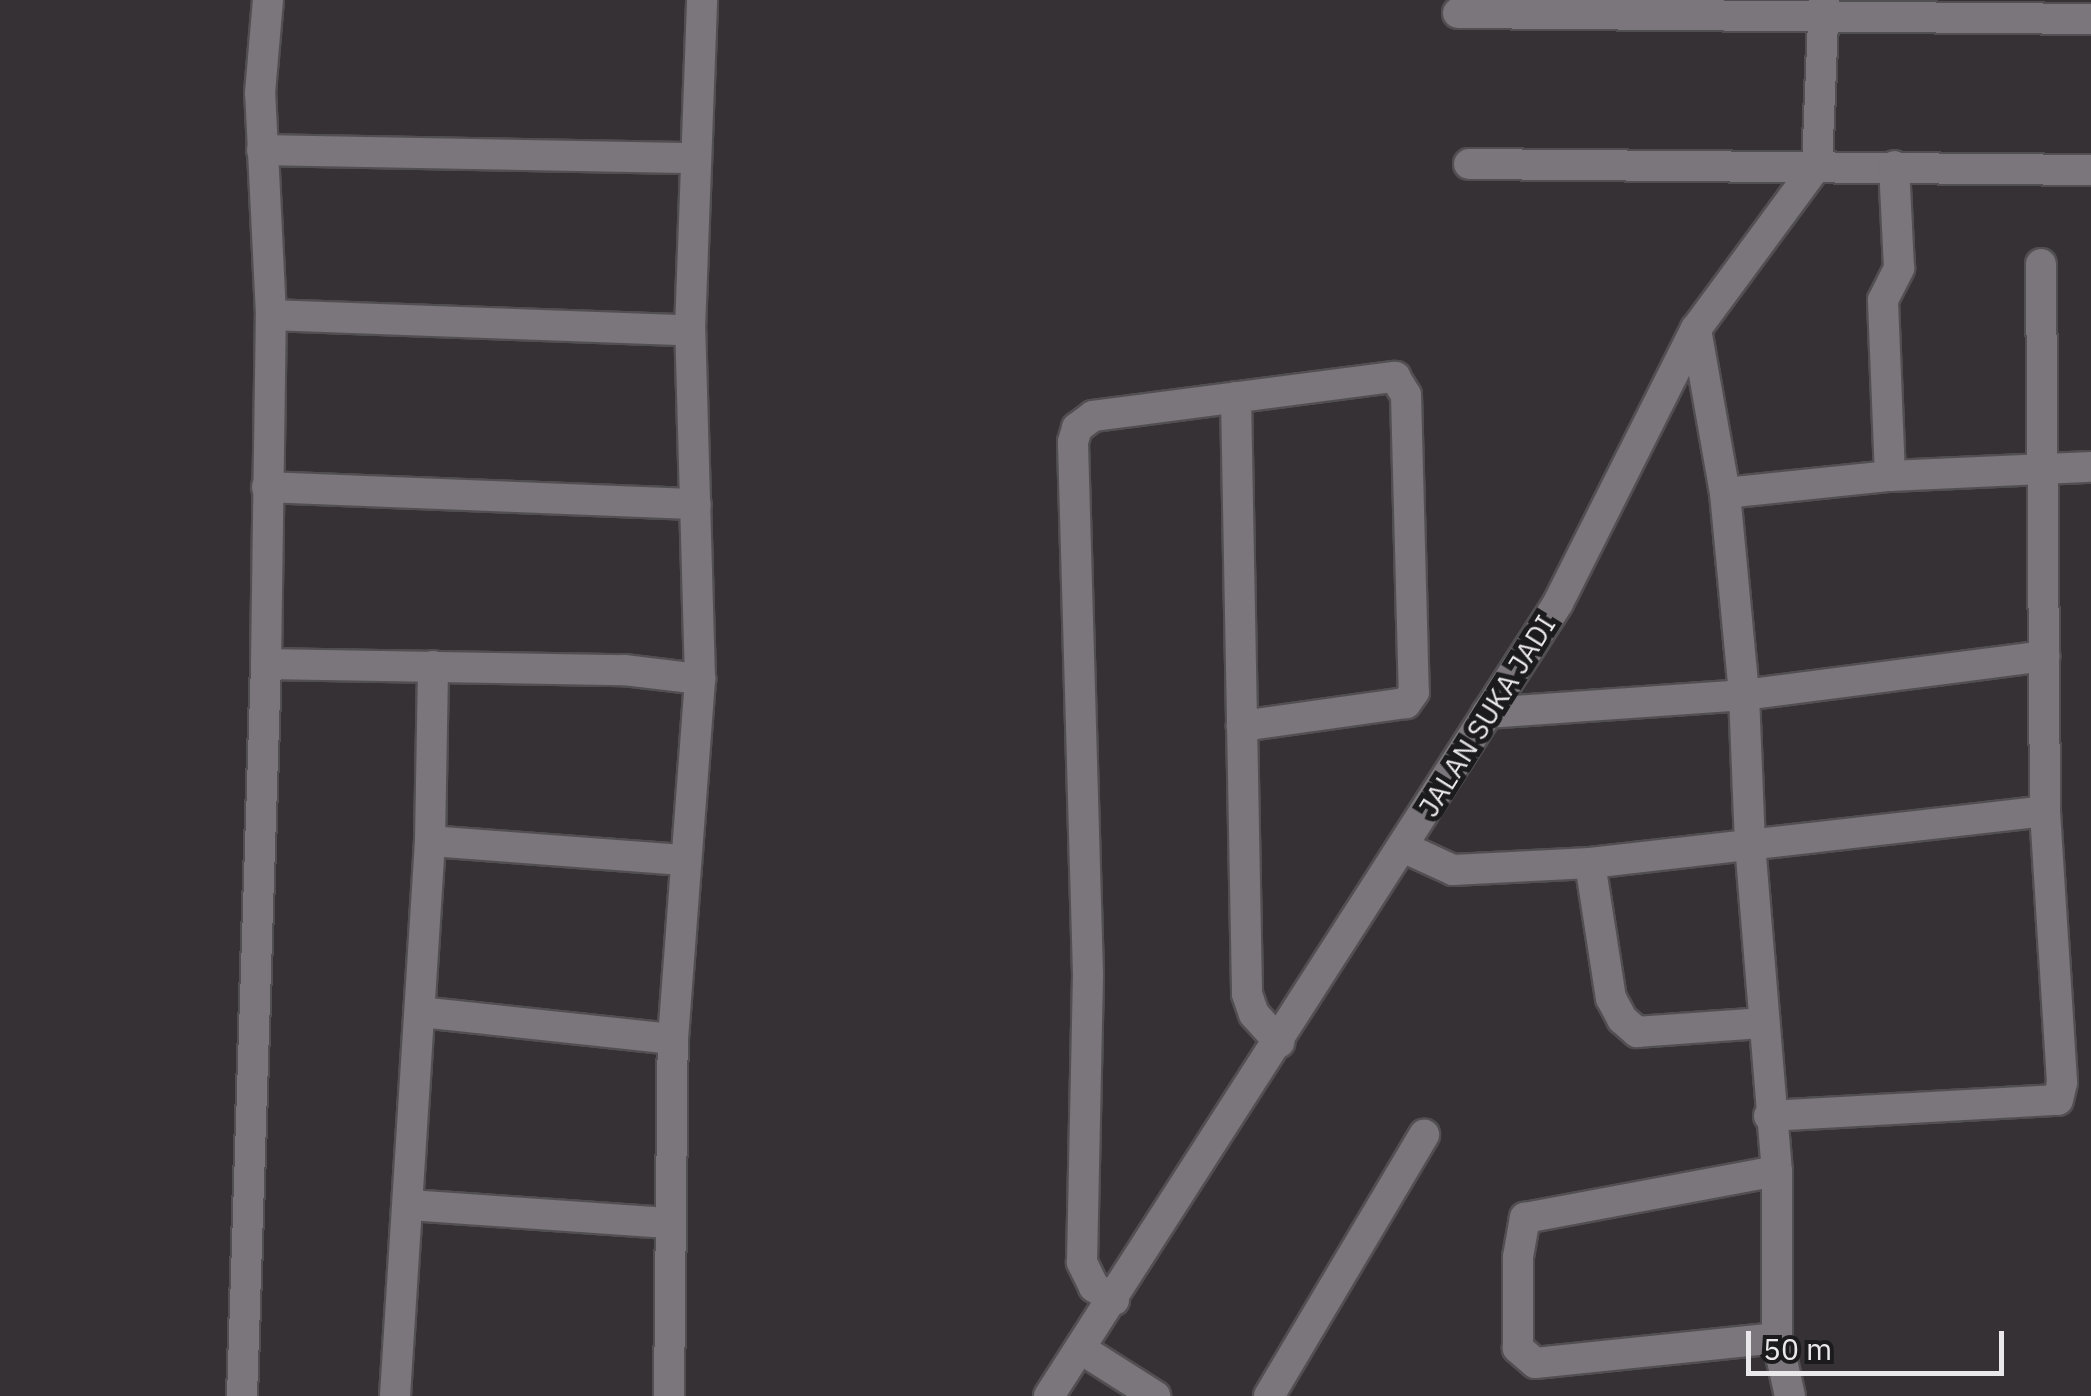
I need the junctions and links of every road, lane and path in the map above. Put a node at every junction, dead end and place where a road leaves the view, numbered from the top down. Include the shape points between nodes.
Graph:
1 (268, 0) edge
2 (702, 0) edge
3 (1824, 8) edge
4 (1458, 13) dead end
5 (2091, 19) edge
6 (262, 150) junction
7 (696, 158) junction
8 (1469, 164) dead end
9 (1817, 165) junction
10 (1894, 166) junction
11 (2091, 170) edge
12 (2042, 264) dead end
13 (271, 315) junction
14 (1696, 329) junction
15 (690, 330) junction
16 (1236, 397) junction
17 (2091, 466) edge
18 (2042, 469) junction
19 (1890, 476) junction
20 (266, 487) junction
21 (1725, 493) junction
22 (696, 504) junction
23 (2044, 656) junction
24 (266, 664) junction
25 (433, 666) junction
26 (700, 679) junction
27 (1744, 695) junction
28 (1486, 712) junction
29 (1242, 726) junction
30 (2045, 811) junction
31 (430, 841) junction
32 (1750, 844) junction
33 (1405, 848) junction
34 (684, 860) junction
35 (1590, 863) junction
36 (420, 1012) junction
37 (1764, 1023) junction
38 (673, 1039) junction
39 (1279, 1042) junction
40 (1769, 1116) junction
41 (1424, 1135) dead end
42 (1777, 1171) junction
43 (410, 1205) junction
44 (670, 1224) junction
45 (1114, 1300) junction
46 (1776, 1338) junction
47 (1081, 1348) junction
48 (242, 1396) edge
49 (395, 1396) edge
50 (669, 1396) edge
51 (1049, 1396) edge
52 (1156, 1396) edge
53 (1269, 1396) edge
54 (1790, 1396) edge

1 - 6 street
2 - 7 street
3 - 4 street
3 - 5 street
3 - 9 street
6 - 7 street
6 - 13 street
7 - 15 street
8 - 9 street
9 - 10 street
9 - 14 street, JALAN SUKA JADI
10 - 11 street
10 - 19 street via 1899,268 1883,300
12 - 18 street
13 - 15 street
13 - 20 street
14 - 21 street
14 - 28 street, JALAN SUKA JADI via 1558,603
15 - 22 street
16 - 29 street
16 - 29 street via 1385,376 1402,383 1416,683 1406,703
16 - 45 street via 1092,416 1077,428 1073,442 1088,974 1082,1262 1094,1288
17 - 18 street
18 - 19 street
18 - 23 street
19 - 21 street
20 - 22 street
20 - 24 street
21 - 27 street
22 - 26 street
23 - 27 street
23 - 30 street
24 - 25 street
24 - 48 street
25 - 26 street via 624,670
25 - 31 street
26 - 34 street
27 - 28 street
27 - 32 street
28 - 33 street, JALAN SUKA JADI
29 - 39 street via 1246,994
30 - 32 street
30 - 40 street via 2058,1100
31 - 34 street
31 - 36 street
32 - 35 street
32 - 37 street
33 - 35 street via 1453,870
33 - 39 street, JALAN SUKA JADI
34 - 38 street
35 - 37 street via 1611,998 1622,1019 1638,1032
36 - 38 street
36 - 43 street
37 - 40 street
38 - 44 street
39 - 45 street, JALAN SUKA JADI
40 - 42 street
41 - 53 street
42 - 46 street
42 - 46 street via 1525,1218 1518,1256 1518,1348 1535,1363
43 - 44 street
43 - 49 street
44 - 50 street
45 - 47 street, JALAN SUKA JADI
46 - 54 street
47 - 51 street, JALAN SUKA JADI
47 - 52 street

